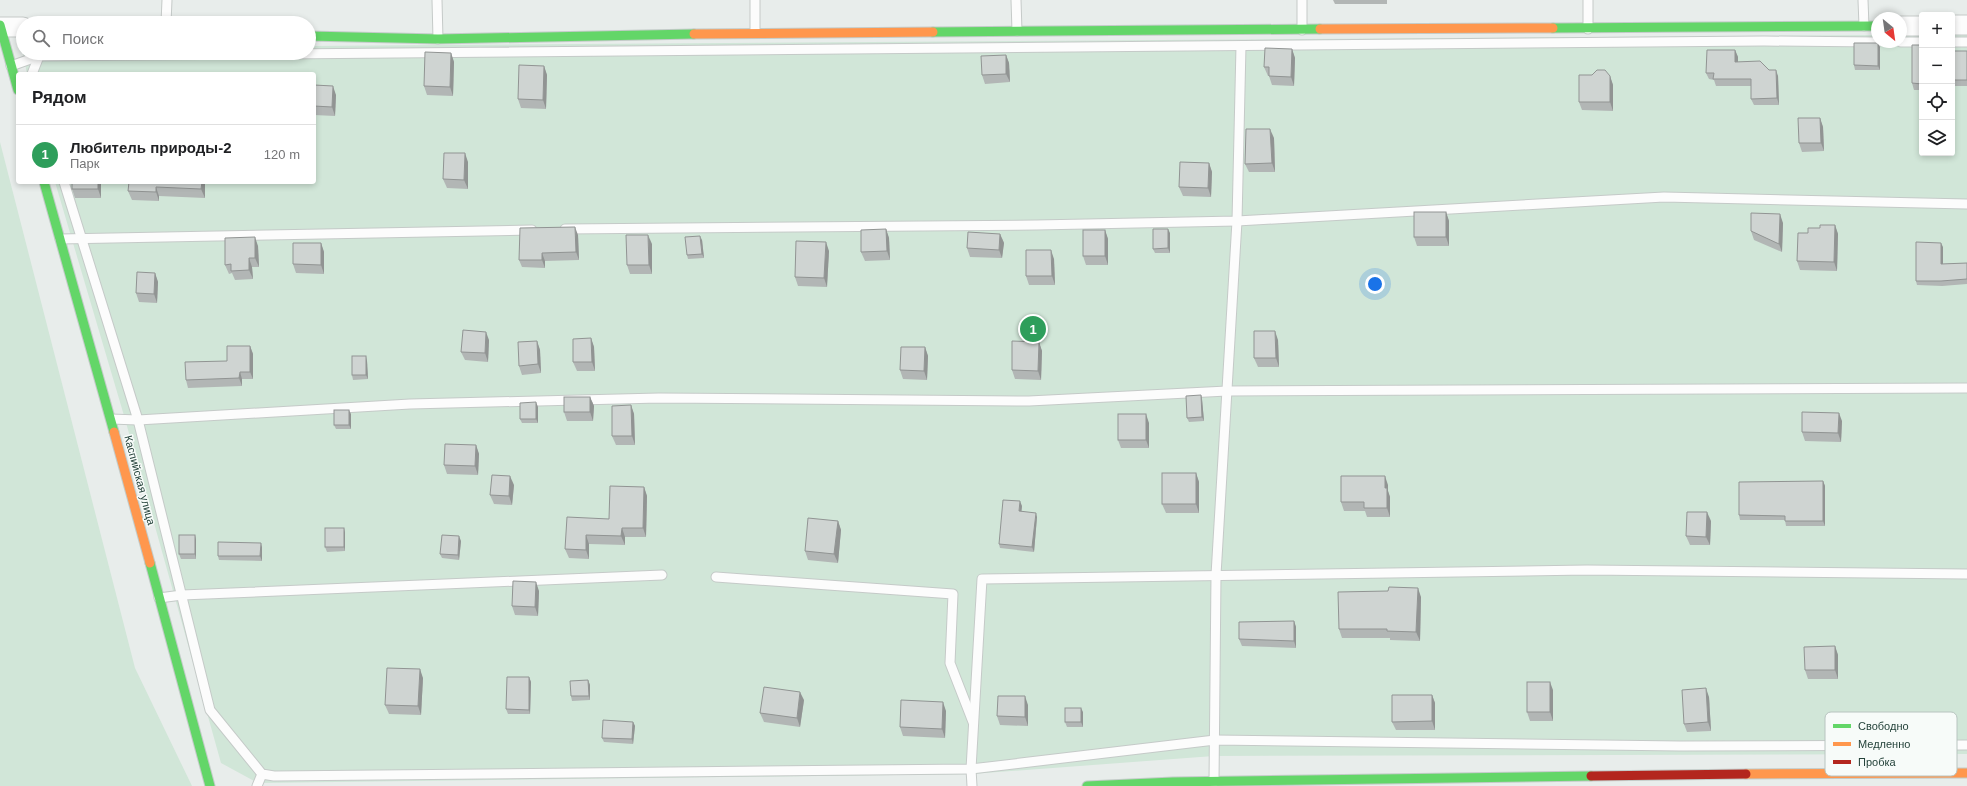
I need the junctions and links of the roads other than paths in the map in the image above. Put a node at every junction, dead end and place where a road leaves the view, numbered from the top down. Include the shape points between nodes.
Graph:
1 (167, 0) edge
2 (437, 0) edge
3 (755, 0) edge
4 (1016, 0) edge
5 (1302, 0) edge
6 (1588, 0) edge
7 (1863, 0) edge
8 (166, 16) edge
9 (1967, 25) edge
10 (0, 26) edge
11 (1864, 26) junction
12 (1871, 26) edge
13 (1907, 26) edge
14 (1919, 26) edge
15 (1955, 26) edge
16 (16, 27) edge
17 (1588, 28) junction
18 (1302, 30) junction
19 (1016, 32) junction
20 (755, 33) junction
21 (316, 36) edge
22 (438, 39) junction
23 (1871, 42) edge
24 (1907, 42) edge
25 (1919, 42) edge
26 (1955, 42) edge
27 (1967, 42) edge
28 (1241, 46) junction
29 (316, 54) edge
30 (28, 60) edge
31 (37, 60) edge
32 (12, 66) junction
33 (33, 72) edge
34 (16, 82) edge
35 (45, 184) edge
36 (65, 184) edge
37 (1967, 204) edge
38 (1237, 221) junction
39 (541, 229) edge
40 (557, 229) edge
41 (81, 238) junction
42 (60, 240) junction
43 (1967, 388) edge
44 (1227, 391) junction
45 (110, 419) junction
46 (138, 420) junction
47 (1967, 574) edge
48 (662, 575) dead end
49 (1216, 575) junction
50 (716, 577) dead end
51 (182, 594) junction
52 (159, 598) junction
53 (975, 726) junction
54 (1215, 740) junction
55 (1825, 745) edge
56 (1957, 745) edge
57 (1967, 745) edge
58 (971, 769) junction
59 (1825, 773) edge
60 (1957, 773) edge
61 (1967, 773) edge
62 (262, 774) junction
63 (1214, 782) junction
64 (210, 786) edge
65 (257, 786) edge
66 (972, 786) edge
67 (1087, 786) edge

1 - 8 lane
2 - 22 lane
3 - 20 lane
4 - 19 lane
5 - 18 lane
6 - 17 lane
7 - 11 lane
9 - 15 street
10 - 16 street
10 - 32 street
11 - 12 street
11 - 17 street
13 - 14 street
17 - 18 street
18 - 19 street
19 - 20 street
20 - 22 street
21 - 22 street
23 - 28 lane
24 - 25 lane
26 - 27 lane
28 - 29 lane
28 - 38 lane
30 - 32 lane
31 - 33 lane
32 - 34 street
35 - 42 street, Каспийская улица
36 - 41 lane
37 - 38 lane via 1664,197
38 - 40 lane
38 - 44 lane
39 - 41 lane
41 - 42 lane
41 - 46 lane
42 - 45 street, Каспийская улица
43 - 44 lane
44 - 46 lane via 1029,401 659,398 410,404
44 - 49 lane
45 - 46 lane
45 - 52 street, Каспийская улица
46 - 51 lane
47 - 49 lane via 1587,570
48 - 51 lane
49 - 53 lane via 982,579
49 - 54 lane
50 - 53 lane via 953,594 950,663
51 - 52 lane
51 - 62 lane via 210,710
52 - 64 street, Каспийская улица
53 - 58 lane
54 - 55 lane
54 - 58 lane
54 - 63 lane
56 - 57 lane
58 - 62 lane via 274,776
58 - 66 lane
59 - 63 street
60 - 61 street
62 - 65 lane
63 - 67 street

